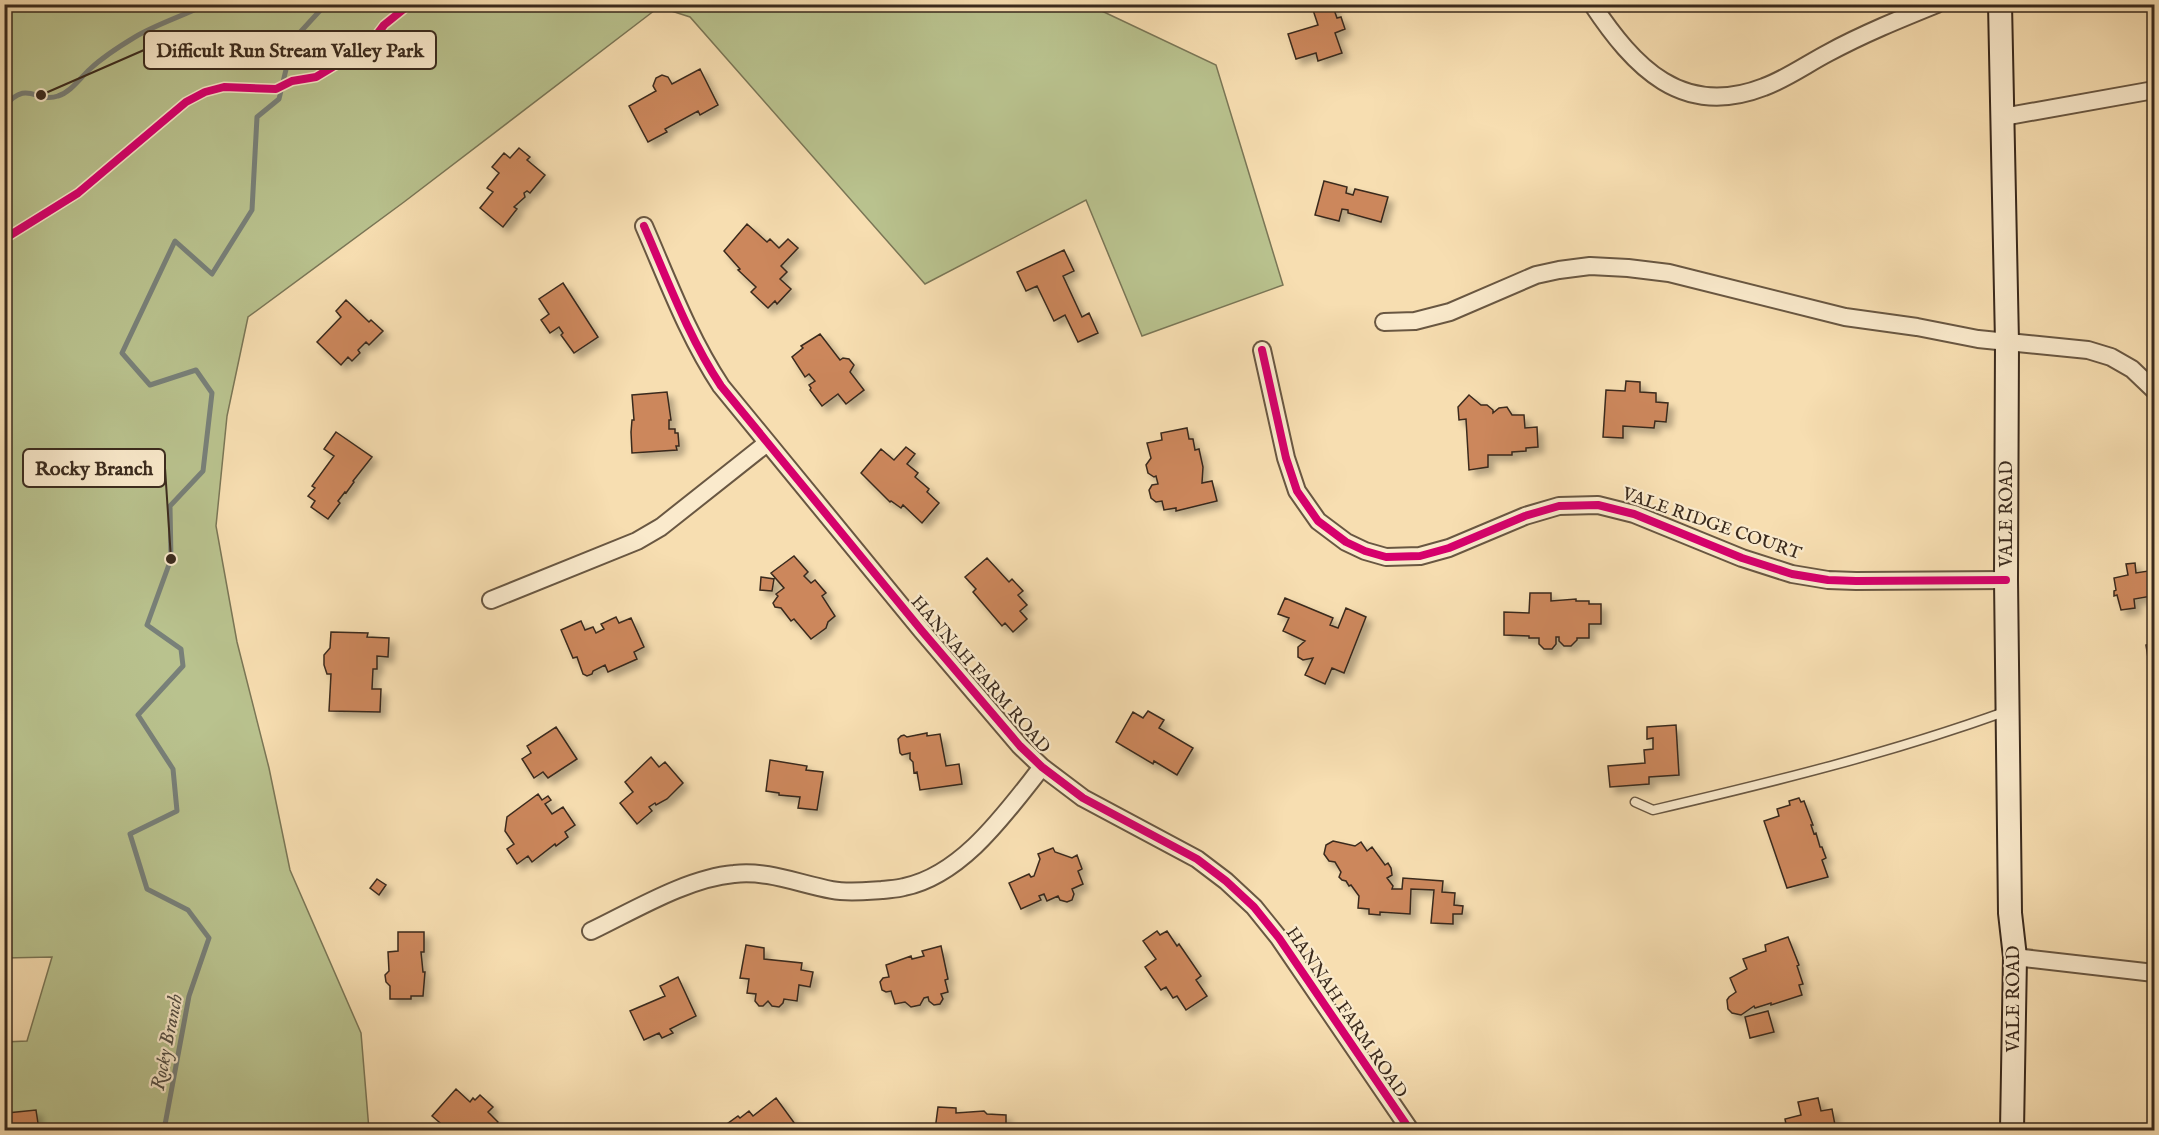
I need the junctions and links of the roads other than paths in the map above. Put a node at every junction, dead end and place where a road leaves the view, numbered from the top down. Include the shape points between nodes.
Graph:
1 (1592, 4) edge
2 (1937, 4) edge
3 (2000, 4) edge
4 (2154, 90) edge
5 (2002, 117) junction
6 (644, 226) dead end
7 (1384, 322) dead end
8 (2007, 342) junction
9 (1262, 350) dead end
10 (2154, 390) edge
11 (767, 443) junction
12 (2006, 580) junction
13 (491, 600) dead end
14 (2007, 711) junction
15 (1042, 767) junction
16 (1635, 802) dead end
17 (591, 931) dead end
18 (2015, 957) junction
19 (2154, 973) edge
20 (1410, 1131) edge
21 (2012, 1131) edge

1 - 2 street via 1648,72 1666,85 1703,96 1731,96 1766,87 1870,33
3 - 5 main road, VALE ROAD
4 - 5 street
5 - 8 main road, VALE ROAD
6 - 11 street, HANNAH FARM ROAD via 706,363
7 - 8 street via 1415,321 1450,312 1536,275 1599,267 1669,273 1845,316
8 - 10 street via 2088,350 2110,357 2132,369
8 - 12 main road, VALE ROAD
9 - 12 street, VALE RIDGE COURT via 1297,491 1318,521 1365,551 1386,557 1420,556 1559,506 1598,505 1634,514 1792,574 1856,581
11 - 13 street via 661,527 637,541
11 - 15 street, HANNAH FARM ROAD via 952,666
12 - 14 main road, VALE ROAD
14 - 16 lane via 1950,732 1783,780 1653,810
14 - 18 main road, VALE ROAD via 2010,913
15 - 17 street via 1007,812 969,851 929,879 905,887 840,891 784,878 735,873 688,885
15 - 20 street, HANNAH FARM ROAD via 1083,798 1197,859 1254,907
18 - 19 street
18 - 21 main road, VALE ROAD

